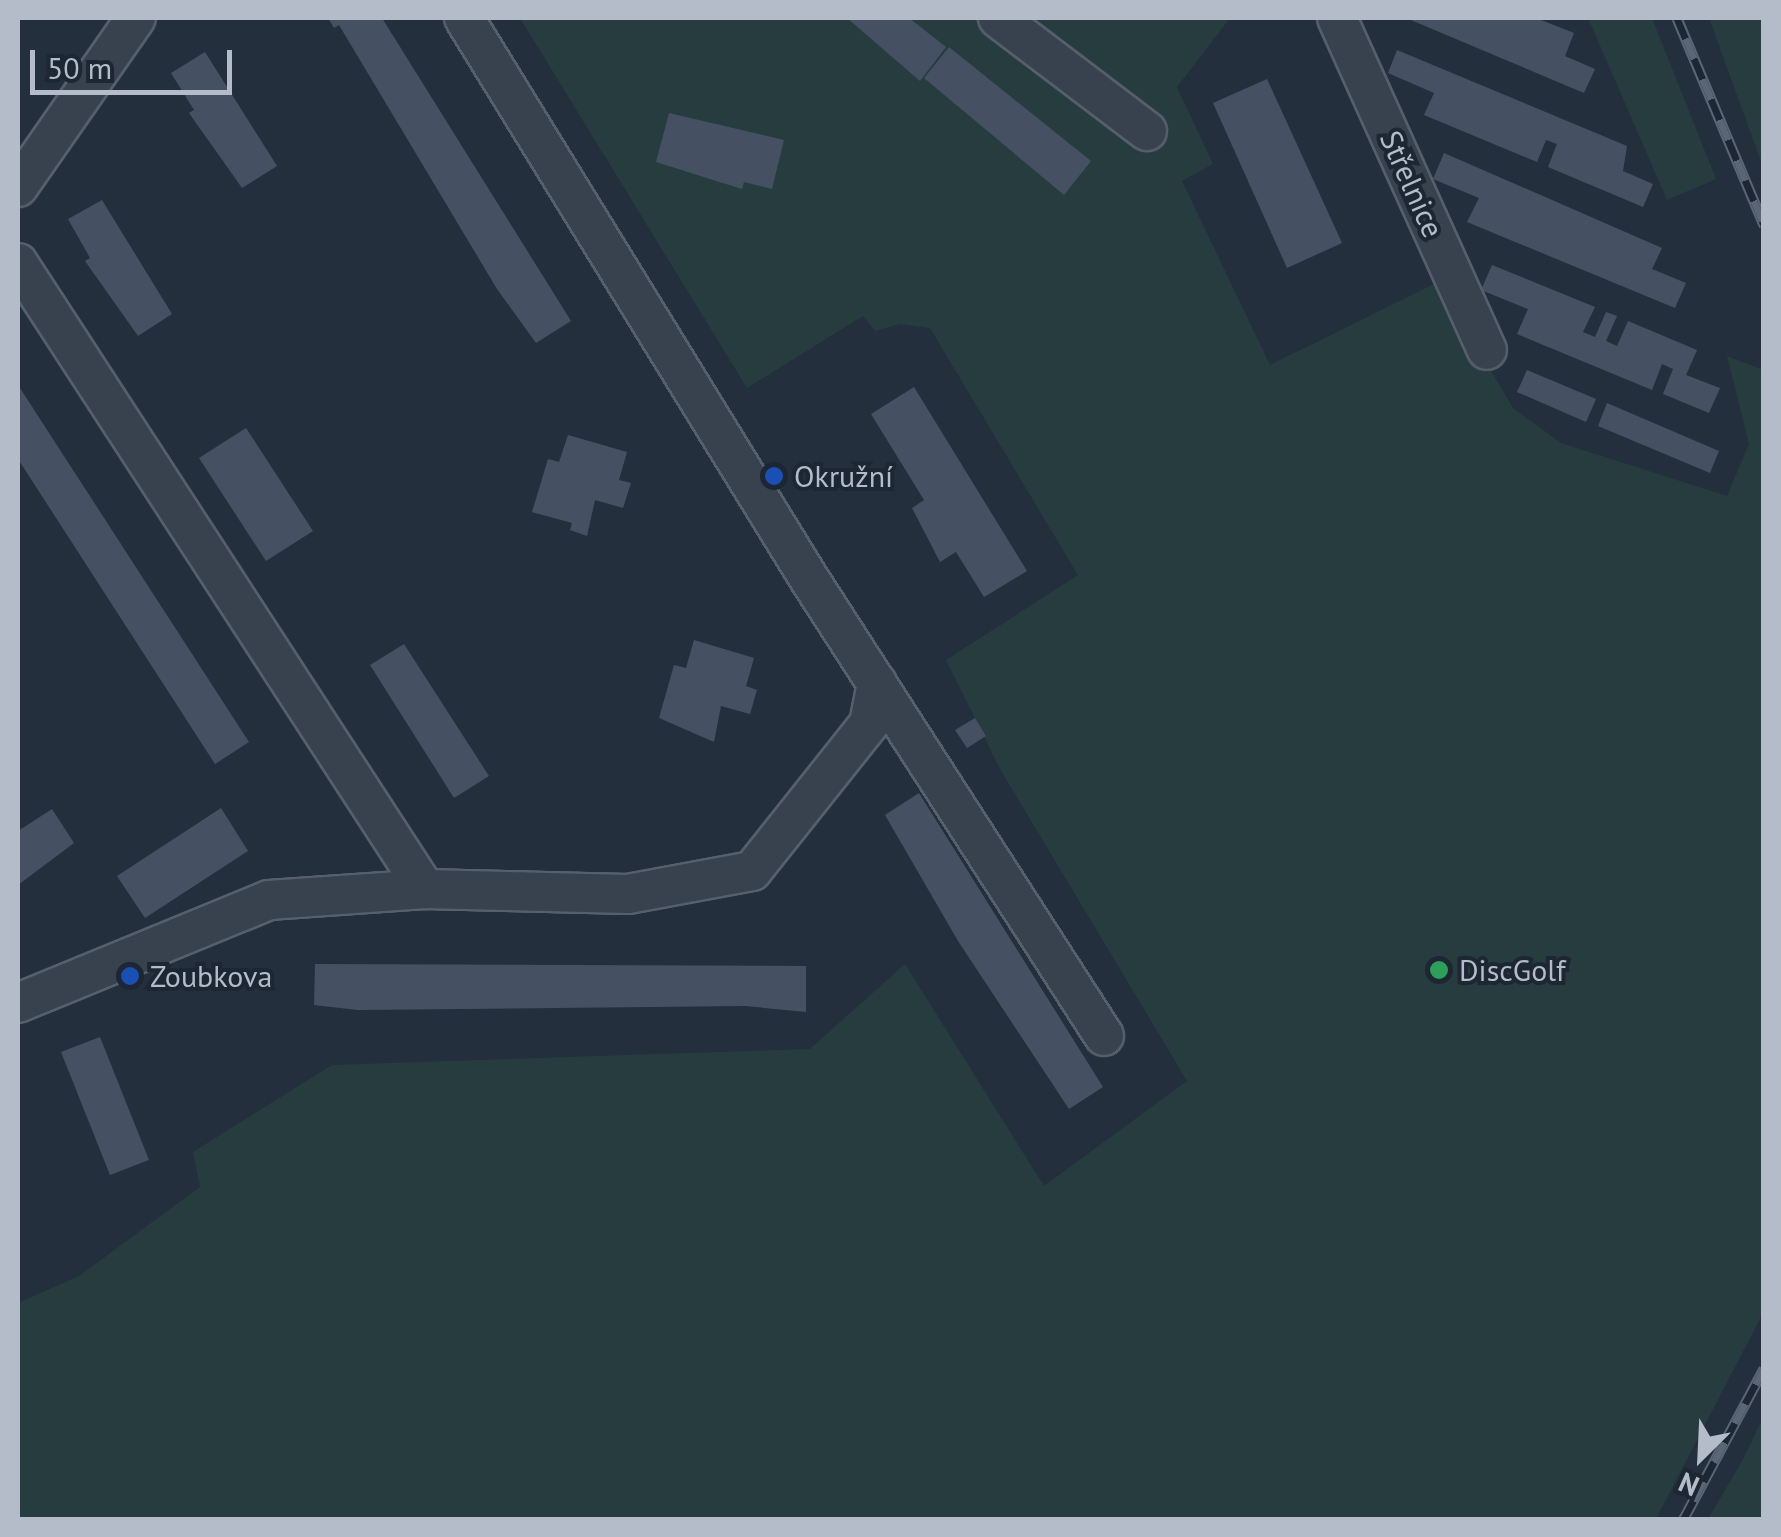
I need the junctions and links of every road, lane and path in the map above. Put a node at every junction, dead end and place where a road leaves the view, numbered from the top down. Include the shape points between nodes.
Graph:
1 (136, 18) edge
2 (464, 18) edge
3 (998, 18) edge
4 (1337, 18) edge
5 (1147, 132) dead end
6 (18, 187) edge
7 (18, 263) edge
8 (1487, 350) dead end
9 (877, 683) junction
10 (425, 889) junction
11 (18, 1003) edge
12 (1104, 1036) dead end

1 - 6 street
2 - 9 street
3 - 5 street
4 - 8 street, Střelnice
7 - 10 street
9 - 10 street via 868,724 752,872 628,894
9 - 12 street
10 - 11 street via 269,900

